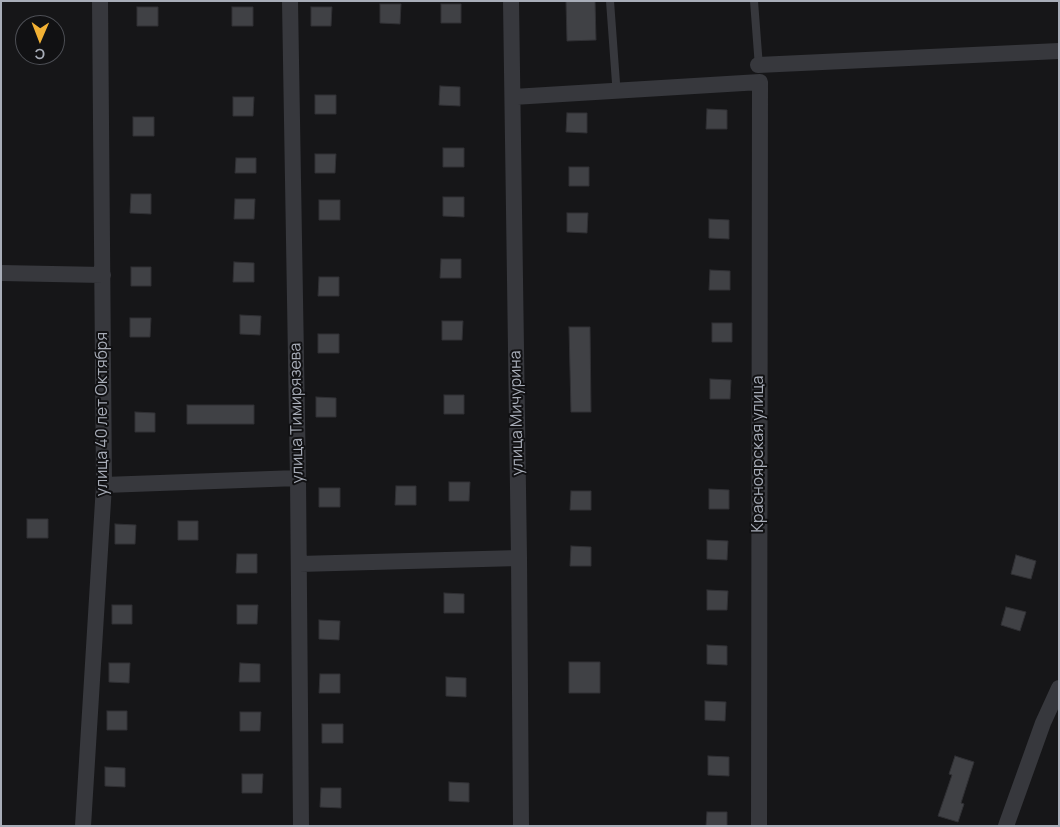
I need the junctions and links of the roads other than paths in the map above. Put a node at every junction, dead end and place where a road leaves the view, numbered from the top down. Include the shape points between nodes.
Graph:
1 (100, 1) edge
2 (290, 1) edge
3 (511, 1) edge
4 (610, 1) edge
5 (754, 1) edge
6 (1059, 51) edge
7 (758, 65) junction
8 (760, 82) junction
9 (616, 83) dead end
10 (513, 97) junction
11 (1, 273) edge
12 (102, 275) junction
13 (298, 478) junction
14 (104, 485) junction
15 (519, 558) junction
16 (299, 564) junction
17 (1059, 688) edge
18 (83, 826) edge
19 (301, 826) edge
20 (521, 826) edge
21 (759, 826) edge
22 (1006, 826) edge

1 - 12 street, улица 40 лет Октября
2 - 13 street, улица Тимирязева
3 - 10 street, улица Мичурина
4 - 9 lane
5 - 7 lane
6 - 7 street
7 - 8 lane
8 - 10 street
8 - 21 street, Красноярская улица
10 - 15 street, улица Мичурина
11 - 12 street
12 - 14 street, улица 40 лет Октября
13 - 14 street
13 - 16 street, улица Тимирязева
14 - 18 street, улица 40 лет Октября
15 - 16 street
15 - 20 street, улица Мичурина
16 - 19 street, улица Тимирязева
17 - 22 street

